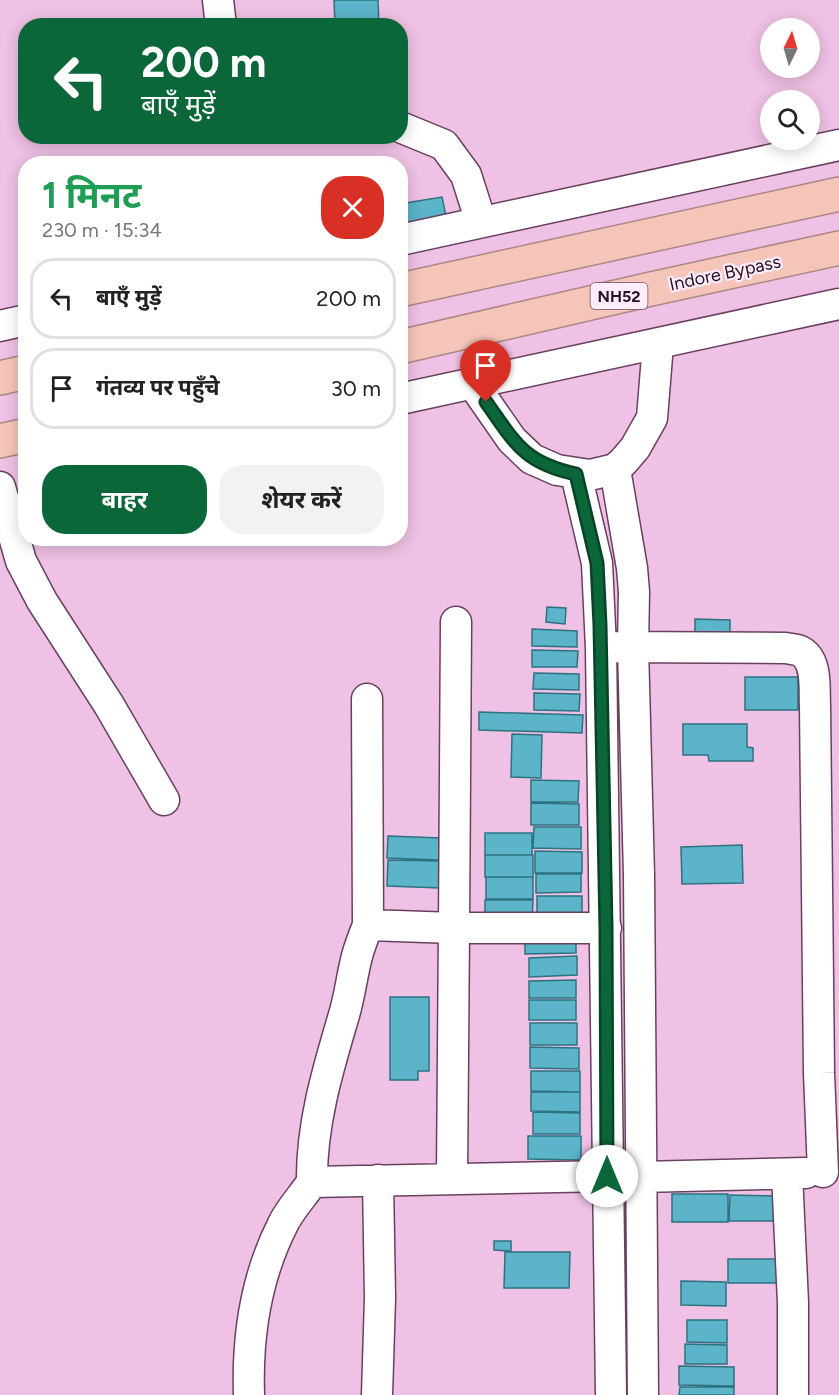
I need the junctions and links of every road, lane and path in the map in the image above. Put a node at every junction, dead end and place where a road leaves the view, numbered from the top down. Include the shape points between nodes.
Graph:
1 (218, 0) edge
2 (220, 18) edge
3 (408, 130) edge
4 (839, 145) edge
5 (839, 194) edge
6 (482, 222) junction
7 (408, 238) edge
8 (839, 248) edge
9 (408, 288) edge
10 (839, 304) edge
11 (18, 322) edge
12 (0, 326) edge
13 (658, 344) junction
14 (408, 345) edge
15 (18, 374) edge
16 (0, 378) edge
17 (473, 384) junction
18 (408, 397) edge
19 (18, 437) edge
20 (0, 441) edge
21 (615, 468) junction
22 (576, 474) junction
23 (18, 483) edge
24 (0, 487) edge
25 (456, 622) dead end
26 (633, 647) junction
27 (601, 648) junction
28 (367, 699) dead end
29 (164, 800) dead end
30 (368, 925) junction
31 (454, 927) junction
32 (606, 928) junction
33 (831, 1172) edge
34 (787, 1174) junction
35 (607, 1176) junction
36 (641, 1177) junction
37 (452, 1178) junction
38 (378, 1180) junction
39 (312, 1182) junction
40 (249, 1395) edge
41 (377, 1395) edge
42 (611, 1395) edge
43 (643, 1395) edge
44 (793, 1395) edge

1 - 2 street
3 - 6 street via 444,145 466,175
4 - 6 street
5 - 9 highway
6 - 7 street
8 - 14 highway, Indore Bypass / NH52
10 - 13 street
11 - 12 street
13 - 17 street
13 - 21 street via 652,418 635,448
15 - 16 highway
17 - 18 street
17 - 22 street via 512,440 532,459
19 - 20 highway
21 - 22 street via 590,475
21 - 26 street via 634,580
22 - 27 street via 597,563
23 - 24 street
24 - 29 street via 21,561
25 - 31 street
26 - 27 street
26 - 33 street via 786,648 800,651 813,670 819,1073
26 - 36 street
27 - 32 street
28 - 30 street
30 - 31 street
30 - 39 street via 321,1098
31 - 32 street
31 - 37 street
32 - 35 street
33 - 34 street
34 - 36 street
34 - 44 street
35 - 37 street
35 - 42 street
36 - 43 street
37 - 38 street
38 - 39 street
38 - 41 street
39 - 40 street via 283,1222 268,1258 252,1315

